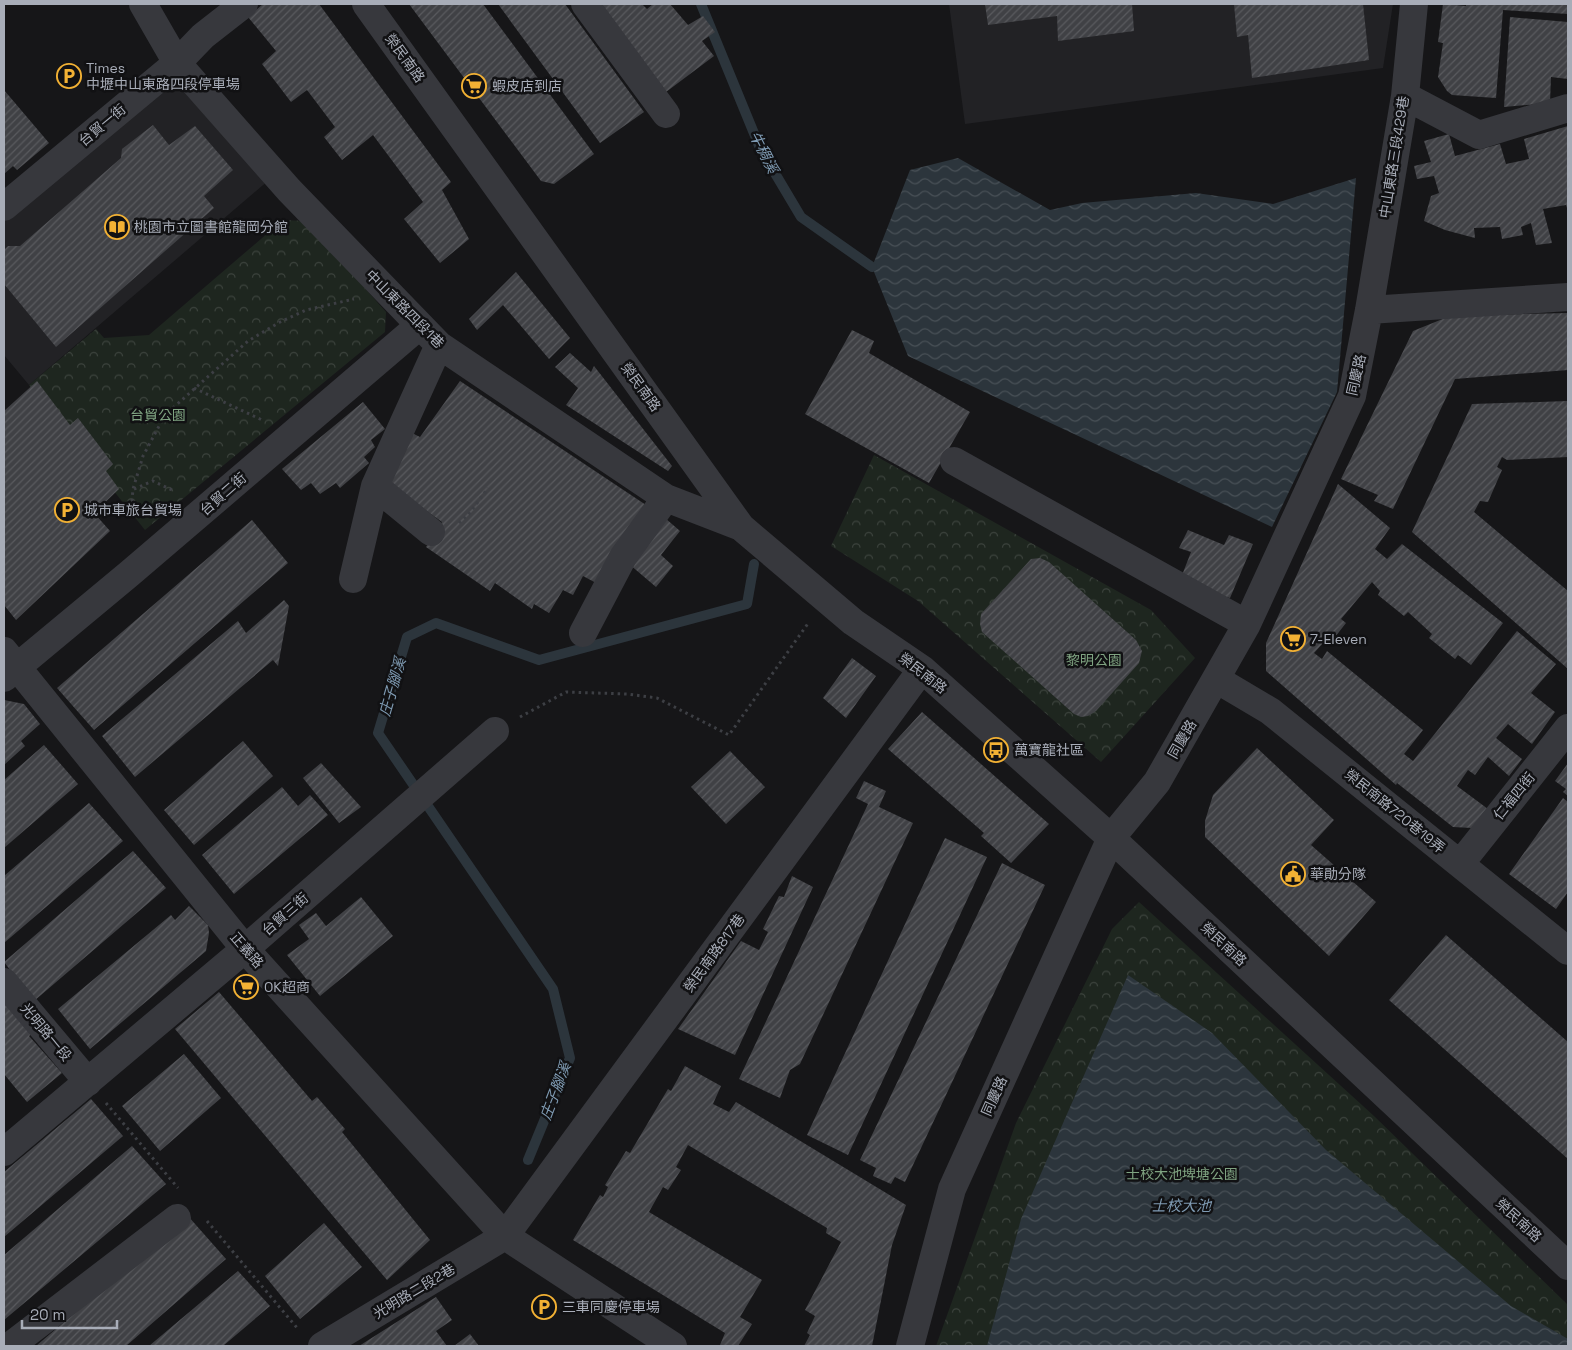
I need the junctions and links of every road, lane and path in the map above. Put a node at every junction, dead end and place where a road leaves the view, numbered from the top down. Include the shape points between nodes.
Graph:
1 (143, 4) edge
2 (244, 4) edge
3 (366, 4) edge
4 (585, 4) edge
5 (1414, 4) edge
6 (177, 63) junction
7 (1405, 96) junction
8 (1568, 108) edge
9 (666, 114) dead end
10 (4, 206) edge
11 (362, 297) dead end
12 (1568, 297) edge
13 (1369, 310) junction
14 (419, 326) junction
15 (438, 345) junction
16 (194, 388) junction
17 (262, 420) dead end
18 (954, 461) dead end
19 (375, 486) junction
20 (488, 488) dead end
21 (133, 489) junction
22 (174, 492) dead end
23 (666, 498) junction
24 (144, 517) dead end
25 (741, 527) junction
26 (431, 532) joint
27 (353, 579) dead end
28 (825, 599) junction
29 (1247, 624) junction
30 (583, 633) dead end
31 (8, 666) edge
32 (922, 669) junction
33 (1216, 680) junction
34 (1568, 728) edge
35 (495, 731) joint
36 (1111, 838) junction
37 (1460, 864) junction
38 (245, 949) junction
39 (1568, 951) edge
40 (4, 982) edge
41 (88, 1082) junction
42 (4, 1152) edge
43 (177, 1218) dead end
44 (505, 1236) junction
45 (1568, 1266) edge
46 (10, 1346) edge
47 (322, 1346) edge
48 (673, 1346) edge
49 (910, 1346) edge

1 - 6 street, 中山東路四段1巷
2 - 6 street, 台貿一街 via 203,36
3 - 25 street, 榮民南路
4 - 9 street
5 - 7 street, 中山東路三段429巷
6 - 10 street, 台貿一街
6 - 14 street, 中山東路四段1巷 via 289,190
7 - 8 street via 1479,135
7 - 13 street, 中山東路三段429巷
11 - 16 path via 306,310 280,322 248,341
12 - 13 street
13 - 29 street, 同慶路 via 1352,396
14 - 15 street, 中山東路四段1巷
14 - 31 street, 台貿二街
15 - 19 street
15 - 23 street, 中山東路四段1巷
16 - 17 path
16 - 21 path via 165,414 143,456
18 - 29 street
19 - 26 street
19 - 27 street
20 - 26 path via 462,522
21 - 22 path via 153,481
21 - 24 path via 132,500
23 - 25 street, 中山東路四段1巷
23 - 30 street via 623,558
25 - 28 street, 榮民南路
28 - 32 street, 榮民南路
28 - 35 path via 729,735 657,698 566,692
29 - 33 street, 同慶路
31 - 38 street, 正義路
32 - 36 street, 榮民南路
32 - 44 street, 榮民南路817巷
33 - 36 street, 同慶路 via 1157,782
33 - 37 street, 榮民南路720巷19弄 via 1270,710
34 - 37 street, 仁福四街
35 - 38 street, 台貿三街
36 - 45 street, 榮民南路
36 - 49 street, 同慶路 via 952,1189
37 - 39 street, 榮民南路720巷19弄
38 - 41 street, 台貿三街
38 - 44 street, 正義路
40 - 41 street, 光明路一段
41 - 42 street, 台貿三街
43 - 46 street
44 - 47 street, 光明路二段2巷
44 - 48 street, 正義路

